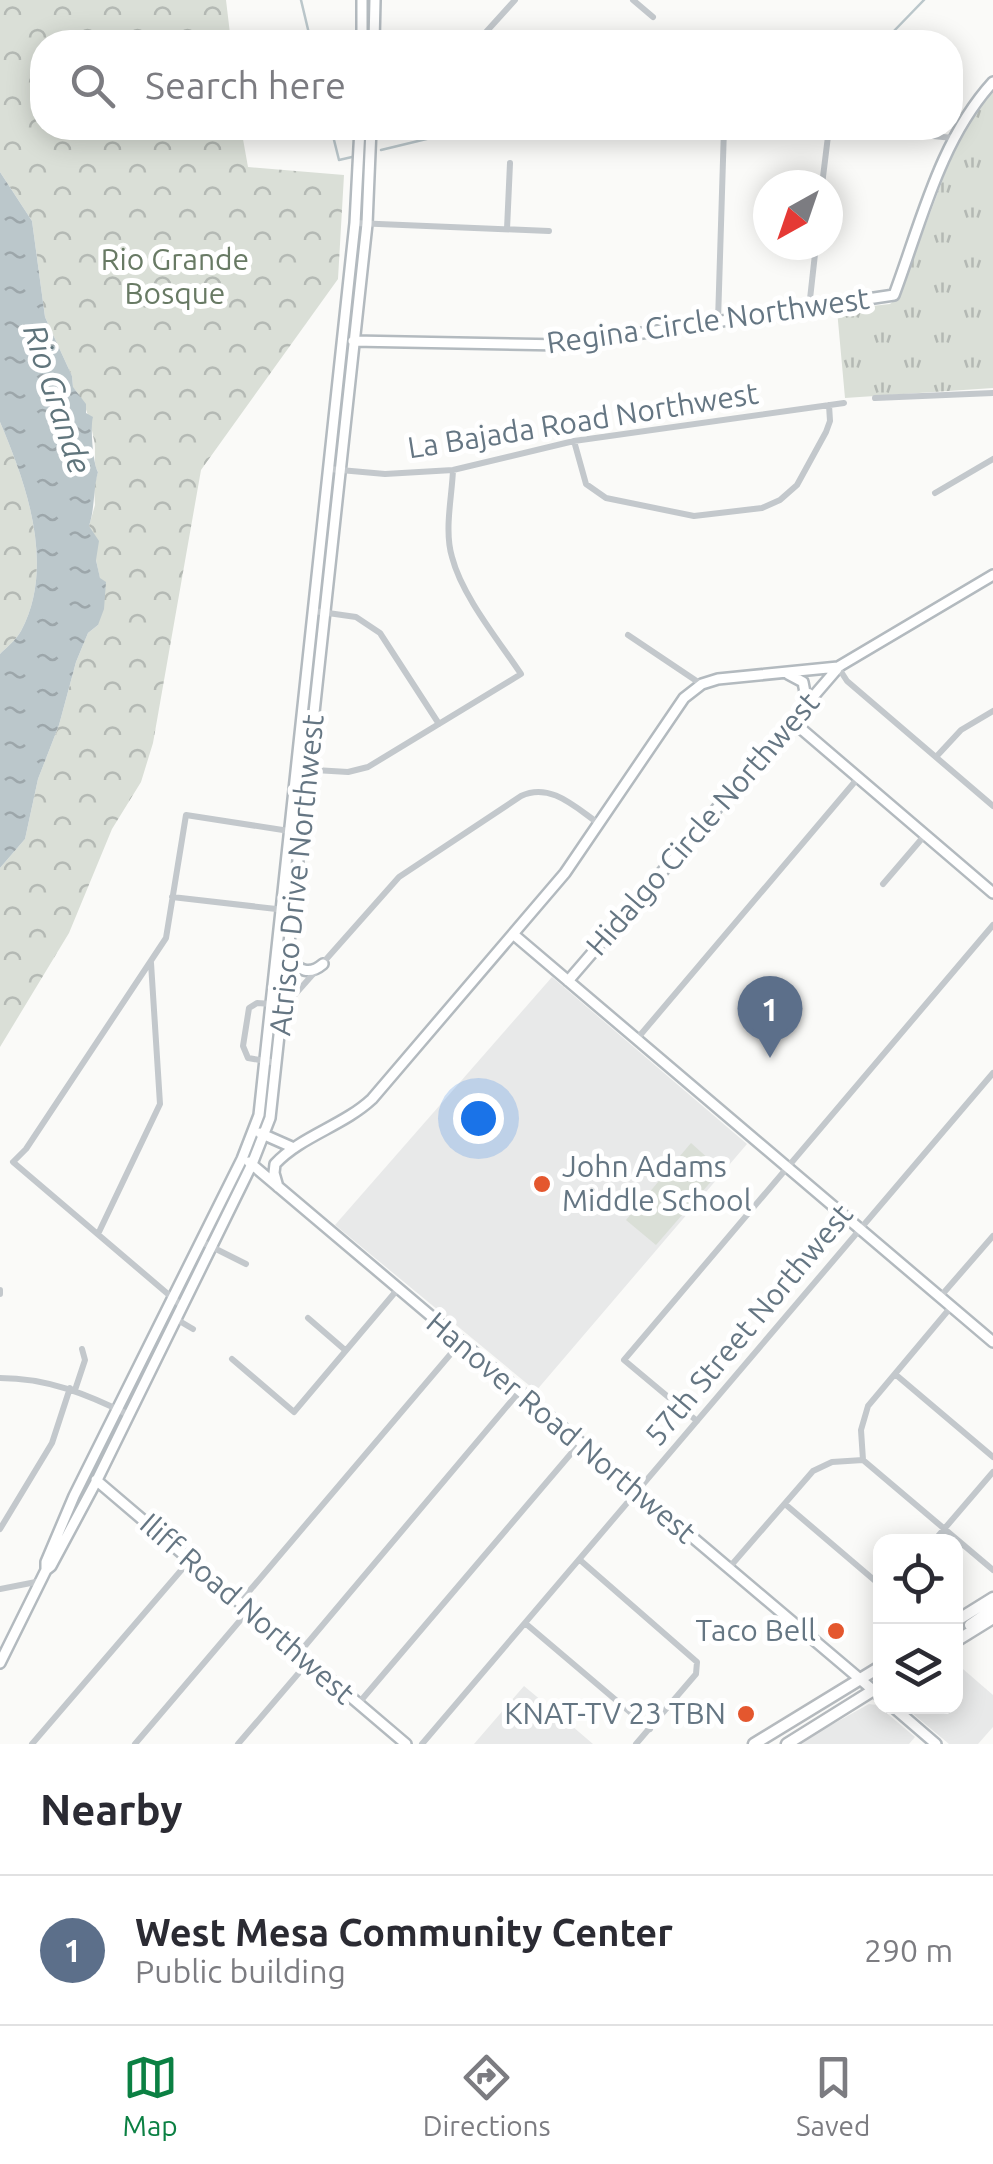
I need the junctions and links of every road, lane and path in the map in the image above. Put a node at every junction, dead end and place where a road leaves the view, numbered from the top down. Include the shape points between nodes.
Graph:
1 (362, 0) edge
2 (375, 0) edge
3 (515, 0) edge
4 (633, 0) edge
5 (652, 16) dead end
6 (362, 30) edge
7 (374, 30) edge
8 (489, 30) edge
9 (993, 82) edge
10 (963, 121) edge
11 (359, 140) edge
12 (370, 140) edge
13 (724, 140) edge
14 (828, 140) edge
15 (952, 140) edge
16 (510, 164) dead end
17 (824, 170) edge
18 (355, 223) junction
19 (367, 224) junction
20 (507, 229) junction
21 (549, 231) dead end
22 (814, 260) edge
23 (809, 310) junction
24 (718, 322) junction
25 (343, 340) junction
26 (355, 342) junction
27 (993, 393) edge
28 (876, 398) dead end
29 (844, 403) dead end
30 (829, 405) junction
31 (574, 441) junction
32 (993, 459) edge
33 (335, 470) junction
34 (453, 470) junction
35 (935, 493) dead end
36 (993, 574) edge
37 (314, 611) junction
38 (326, 613) junction
39 (628, 634) dead end
40 (838, 667) junction
41 (785, 673) junction
42 (702, 684) junction
43 (807, 703) junction
44 (993, 711) edge
45 (792, 721) junction
46 (439, 724) junction
47 (936, 758) junction
48 (304, 769) junction
49 (858, 778) junction
50 (993, 806) edge
51 (598, 823) junction
52 (296, 832) junction
53 (925, 835) junction
54 (883, 884) dead end
55 (993, 893) edge
56 (172, 897) junction
57 (282, 910) junction
58 (294, 911) junction
59 (993, 925) edge
60 (512, 934) junction
61 (290, 950) junction
62 (151, 962) junction
63 (323, 964) junction
64 (568, 982) junction
65 (272, 1004) junction
66 (283, 1009) junction
67 (636, 1040) junction
68 (272, 1062) junction
69 (993, 1073) edge
70 (260, 1133) junction
71 (294, 1148) junction
72 (247, 1161) junction
73 (787, 1168) junction
74 (278, 1187) junction
75 (860, 1229) junction
76 (98, 1234) junction
77 (993, 1236) edge
78 (207, 1244) junction
79 (246, 1264) dead end
80 (397, 1290) junction
81 (940, 1297) junction
82 (173, 1298) junction
83 (182, 1306) junction
84 (951, 1307) junction
85 (308, 1318) dead end
86 (176, 1319) junction
87 (193, 1328) dead end
88 (460, 1342) junction
89 (993, 1342) edge
90 (82, 1349) dead end
91 (345, 1350) junction
92 (232, 1359) dead end
93 (895, 1374) junction
94 (0, 1378) edge
95 (72, 1389) junction
96 (518, 1392) junction
97 (118, 1410) junction
98 (129, 1415) junction
99 (697, 1422) junction
100 (580, 1443) junction
101 (993, 1456) edge
102 (864, 1460) junction
103 (993, 1472) edge
104 (87, 1474) junction
105 (97, 1480) junction
106 (638, 1492) junction
107 (785, 1504) junction
108 (944, 1528) junction
109 (0, 1529) edge
110 (939, 1534) edge
111 (190, 1560) junction
112 (580, 1560) junction
113 (728, 1570) junction
114 (993, 1570) edge
115 (43, 1576) junction
116 (873, 1579) edge
117 (0, 1588) edge
118 (993, 1598) edge
119 (240, 1602) junction
120 (993, 1609) edge
121 (249, 1610) junction
122 (963, 1617) edge
123 (993, 1618) edge
124 (525, 1624) junction
125 (963, 1634) edge
126 (963, 1636) edge
127 (299, 1653) junction
128 (308, 1662) junction
129 (0, 1664) edge
130 (873, 1672) edge
131 (860, 1680) junction
132 (873, 1688) edge
133 (873, 1694) edge
134 (358, 1704) junction
135 (901, 1714) edge
136 (650, 1729) junction
137 (32, 1744) edge
138 (135, 1744) edge
139 (238, 1744) edge
140 (406, 1744) edge
141 (422, 1744) edge
142 (636, 1744) edge
143 (754, 1744) edge
144 (787, 1744) edge
145 (936, 1744) edge

1 - 6 street
2 - 7 street
3 - 8 street
4 - 5 street
9 - 10 street
11 - 18 street, Atrisco Drive Northwest
12 - 19 street, Atrisco Drive Northwest
13 - 24 street
14 - 17 street
15 - 23 street, Regina Circle Northwest via 894,295
16 - 20 street
18 - 19 street
18 - 25 street, Atrisco Drive Northwest
19 - 20 street
19 - 26 street, Atrisco Drive Northwest
20 - 21 street
22 - 23 street
23 - 24 street, Regina Circle Northwest
24 - 26 street, Regina Circle Northwest via 563,346
25 - 26 street, Regina Circle Northwest
25 - 33 street, Atrisco Drive Northwest
26 - 33 street, Atrisco Drive Northwest
27 - 28 street
29 - 30 street, La Bajada Road Northwest
30 - 31 street, La Bajada Road Northwest
30 - 31 street via 826,432 798,485 762,508 694,516 606,498 580,474
31 - 34 street, La Bajada Road Northwest
32 - 35 street
33 - 34 street, La Bajada Road Northwest
33 - 37 street, Atrisco Drive Northwest
33 - 38 street, Atrisco Drive Northwest
34 - 46 street via 451,557 520,674
36 - 40 street
37 - 38 street
37 - 48 street, Atrisco Drive Northwest
38 - 46 street via 356,617 380,633
38 - 48 street, Atrisco Drive Northwest
39 - 42 street
40 - 41 street
40 - 43 street, Hidalgo Circle Northwest
40 - 47 street
41 - 42 street
41 - 43 street via 803,682
42 - 51 street via 674,708
43 - 45 street, Hidalgo Circle Northwest
44 - 47 street via 961,730
45 - 49 street
45 - 64 street, Hidalgo Circle Northwest
46 - 48 street via 368,767
47 - 50 street
48 - 52 street, Atrisco Drive Northwest
49 - 53 street
49 - 67 street
51 - 60 street
51 - 63 street via 554,794 525,794 399,877
52 - 56 street via 186,815
52 - 57 street, Atrisco Drive Northwest
52 - 58 street, Atrisco Drive Northwest
53 - 54 street
53 - 55 street
56 - 57 street
56 - 62 street via 166,938
57 - 58 street
57 - 65 street, Atrisco Drive Northwest
58 - 61 street, Atrisco Drive Northwest
59 - 73 street
60 - 64 street
60 - 71 street via 372,1099
61 - 63 street via 300,969
61 - 66 street, Atrisco Drive Northwest
62 - 76 street via 160,1104
62 - 76 street via 12,1162
63 - 66 street
64 - 67 street
65 - 66 street
65 - 68 street, Atrisco Drive Northwest
65 - 68 street via 249,1008 243,1046 248,1058
66 - 68 street, Atrisco Drive Northwest
67 - 73 street
68 - 70 street, Atrisco Drive Northwest
69 - 75 street, 57th Street Northwest
70 - 71 street
70 - 72 street, Atrisco Drive Northwest
71 - 74 street via 275,1164
72 - 74 street, Hanover Road Northwest
72 - 78 street, Atrisco Drive Northwest
73 - 75 street
73 - 99 street via 624,1360
74 - 80 street, Hanover Road Northwest
75 - 81 street
75 - 99 street, 57th Street Northwest
76 - 82 street
77 - 81 street
78 - 79 street
78 - 82 street, Atrisco Drive Northwest
78 - 83 street, Atrisco Drive Northwest
80 - 88 street, Hanover Road Northwest
80 - 91 street
81 - 84 street
82 - 83 street
82 - 97 street, Atrisco Drive Northwest
83 - 86 street, Atrisco Drive Northwest
84 - 89 street
84 - 93 street
85 - 91 street
86 - 87 street
86 - 98 street, Atrisco Drive Northwest
88 - 96 street, Hanover Road Northwest
88 - 119 street
90 - 95 street via 85,1360
91 - 92 street via 294,1412
93 - 101 street
93 - 102 street via 863,1418
94 - 95 street
95 - 97 street
95 - 109 street via 52,1443
96 - 100 street, Hanover Road Northwest
96 - 127 street
97 - 98 street
97 - 104 street, Atrisco Drive Northwest
98 - 105 street, Atrisco Drive Northwest
99 - 106 street, 57th Street Northwest
100 - 106 street, Hanover Road Northwest
100 - 134 street
102 - 107 street via 821,1465
102 - 108 street
103 - 108 street
104 - 105 street, Iliff Road Northwest
104 - 115 street, Atrisco Drive Northwest
105 - 111 street, Iliff Road Northwest
105 - 115 street, Atrisco Drive Northwest
106 - 112 street, 57th Street Northwest
106 - 113 street, Hanover Road Northwest
107 - 113 street
107 - 116 street
108 - 110 street
108 - 114 street
111 - 119 street, Iliff Road Northwest
111 - 137 street
112 - 124 street, 57th Street Northwest
112 - 136 street via 694,1658 698,1668
113 - 131 street, Hanover Road Northwest
115 - 117 street
115 - 129 street, Atrisco Drive Northwest
118 - 122 main road
119 - 121 street, Iliff Road Northwest
120 - 125 main road
121 - 127 street, Iliff Road Northwest
121 - 138 street
123 - 126 main road
124 - 136 street
124 - 141 street, 57th Street Northwest
127 - 128 street, Iliff Road Northwest
128 - 134 street, Iliff Road Northwest
128 - 139 street
130 - 131 main road
131 - 132 street, Hanover Road Northwest
131 - 143 main road
133 - 144 main road
134 - 140 street, Iliff Road Northwest
135 - 145 street
136 - 142 street

